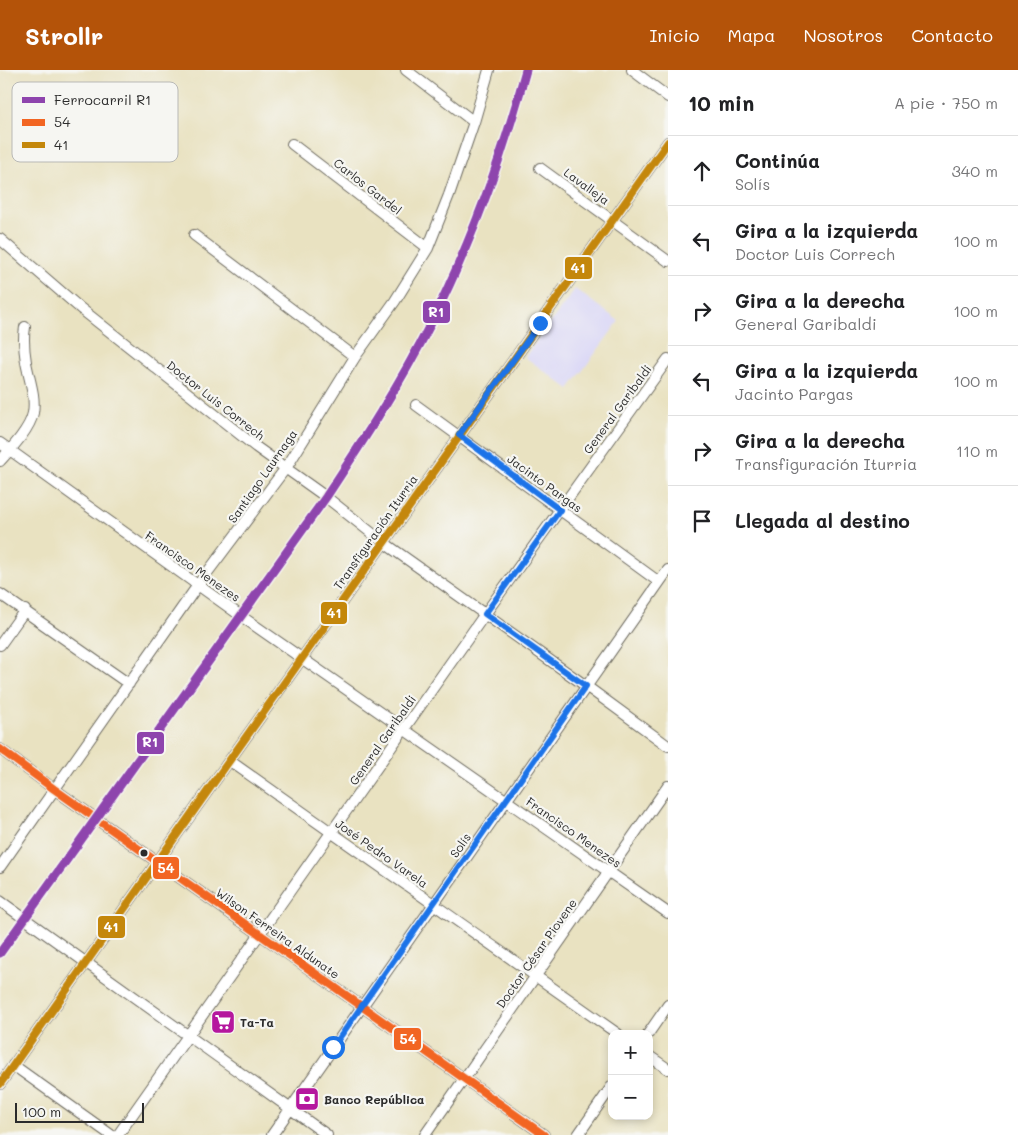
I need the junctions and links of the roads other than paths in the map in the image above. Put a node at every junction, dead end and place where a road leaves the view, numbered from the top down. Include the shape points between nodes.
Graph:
1 (406, 70) edge
2 (489, 70) edge
3 (632, 70) edge
4 (668, 97) edge
5 (474, 122) junction
6 (668, 142) edge
7 (292, 144) dead end
8 (540, 168) dead end
9 (613, 220) junction
10 (194, 235) dead end
11 (0, 239) edge
12 (428, 248) junction
13 (668, 261) edge
14 (25, 327) dead end
15 (355, 357) junction
16 (668, 359) edge
17 (416, 405) dead end
18 (459, 435) junction
19 (0, 444) edge
20 (10, 451) junction
21 (0, 461) edge
22 (286, 468) junction
23 (560, 510) junction
24 (383, 542) junction
25 (668, 570) edge
26 (659, 582) junction
27 (198, 585) junction
28 (0, 594) edge
29 (25, 610) junction
30 (485, 614) junction
31 (0, 645) edge
32 (302, 659) junction
33 (130, 684) junction
34 (586, 686) junction
35 (404, 730) junction
36 (668, 746) edge
37 (0, 749) edge
38 (230, 761) junction
39 (668, 786) edge
40 (54, 789) junction
41 (506, 801) junction
42 (332, 833) junction
43 (158, 862) junction
44 (0, 867) edge
45 (608, 872) junction
46 (0, 901) edge
47 (434, 904) junction
48 (668, 913) edge
49 (259, 935) junction
50 (87, 963) junction
51 (535, 976) junction
52 (668, 1005) edge
53 (362, 1006) junction
54 (612, 1030) edge
55 (651, 1030) edge
56 (187, 1036) junction
57 (653, 1059) edge
58 (14, 1065) junction
59 (668, 1069) edge
60 (464, 1079) junction
61 (0, 1084) edge
62 (608, 1092) edge
63 (290, 1109) junction
64 (111, 1135) edge
65 (118, 1135) edge
66 (272, 1135) edge
67 (327, 1135) edge
68 (424, 1135) edge
69 (544, 1135) edge
70 (578, 1135) edge

1 - 5 street
2 - 5 street, Santiago Laurnaga
3 - 4 street
5 - 12 street, Santiago Laurnaga
6 - 9 street, Transfiguración Iturria
7 - 12 street, Carlos Gardel
8 - 9 street, Lavalleja
9 - 13 street, Lavalleja
9 - 18 street, Transfiguración Iturria
10 - 15 street
11 - 22 street, Doctor Luis Correch via 80,308
12 - 15 street, Santiago Laurnaga
14 - 20 street via 23,339 33,413 24,433
15 - 22 street, Santiago Laurnaga
16 - 23 street, General Garibaldi
17 - 18 street, Jacinto Pargas
18 - 23 street, Jacinto Pargas
18 - 24 street, Transfiguración Iturria
19 - 20 street, Francisco Menezes
20 - 21 street
20 - 27 street, Francisco Menezes
22 - 24 street, Doctor Luis Correch
22 - 27 street, Santiago Laurnaga
23 - 26 street, Jacinto Pargas
23 - 30 street, General Garibaldi
24 - 30 street, Doctor Luis Correch
24 - 32 street, Transfiguración Iturria
25 - 26 street, Solís
26 - 34 street, Solís
27 - 32 street, Francisco Menezes
27 - 33 street, Santiago Laurnaga
28 - 29 street
29 - 31 street
29 - 33 street
30 - 34 street, Doctor Luis Correch
30 - 35 street, General Garibaldi
32 - 35 street, Francisco Menezes
32 - 38 street, Transfiguración Iturria
33 - 40 street, Santiago Laurnaga
34 - 36 street, Doctor Luis Correch
34 - 41 street, Solís
35 - 41 street, Francisco Menezes
35 - 42 street, General Garibaldi
37 - 40 street, Wilson Ferreira Aldunate
38 - 42 street, José Pedro Varela
38 - 43 street, Transfiguración Iturria
39 - 45 street, Doctor César Piovene
40 - 43 street, Wilson Ferreira Aldunate
40 - 44 street, Santiago Laurnaga
41 - 45 street, Francisco Menezes
41 - 47 street, Solís
42 - 47 street, José Pedro Varela
42 - 49 street, General Garibaldi
43 - 49 street, Wilson Ferreira Aldunate
43 - 50 street, Transfiguración Iturria
45 - 48 street, Francisco Menezes
45 - 51 street, Doctor César Piovene
46 - 50 street
47 - 51 street, José Pedro Varela
47 - 53 street, Solís
49 - 53 street, Wilson Ferreira Aldunate
49 - 56 street, General Garibaldi
50 - 56 street
50 - 58 street, Transfiguración Iturria
51 - 54 street, José Pedro Varela
51 - 60 street, Doctor César Piovene
52 - 55 street
53 - 60 street, Wilson Ferreira Aldunate
53 - 63 street, Solís
56 - 63 street
56 - 65 street, General Garibaldi
57 - 59 street
58 - 61 street, Transfiguración Iturria
58 - 64 street
60 - 68 street, Doctor César Piovene
60 - 69 street, Wilson Ferreira Aldunate
62 - 70 street
63 - 66 street, Solís
63 - 67 street

